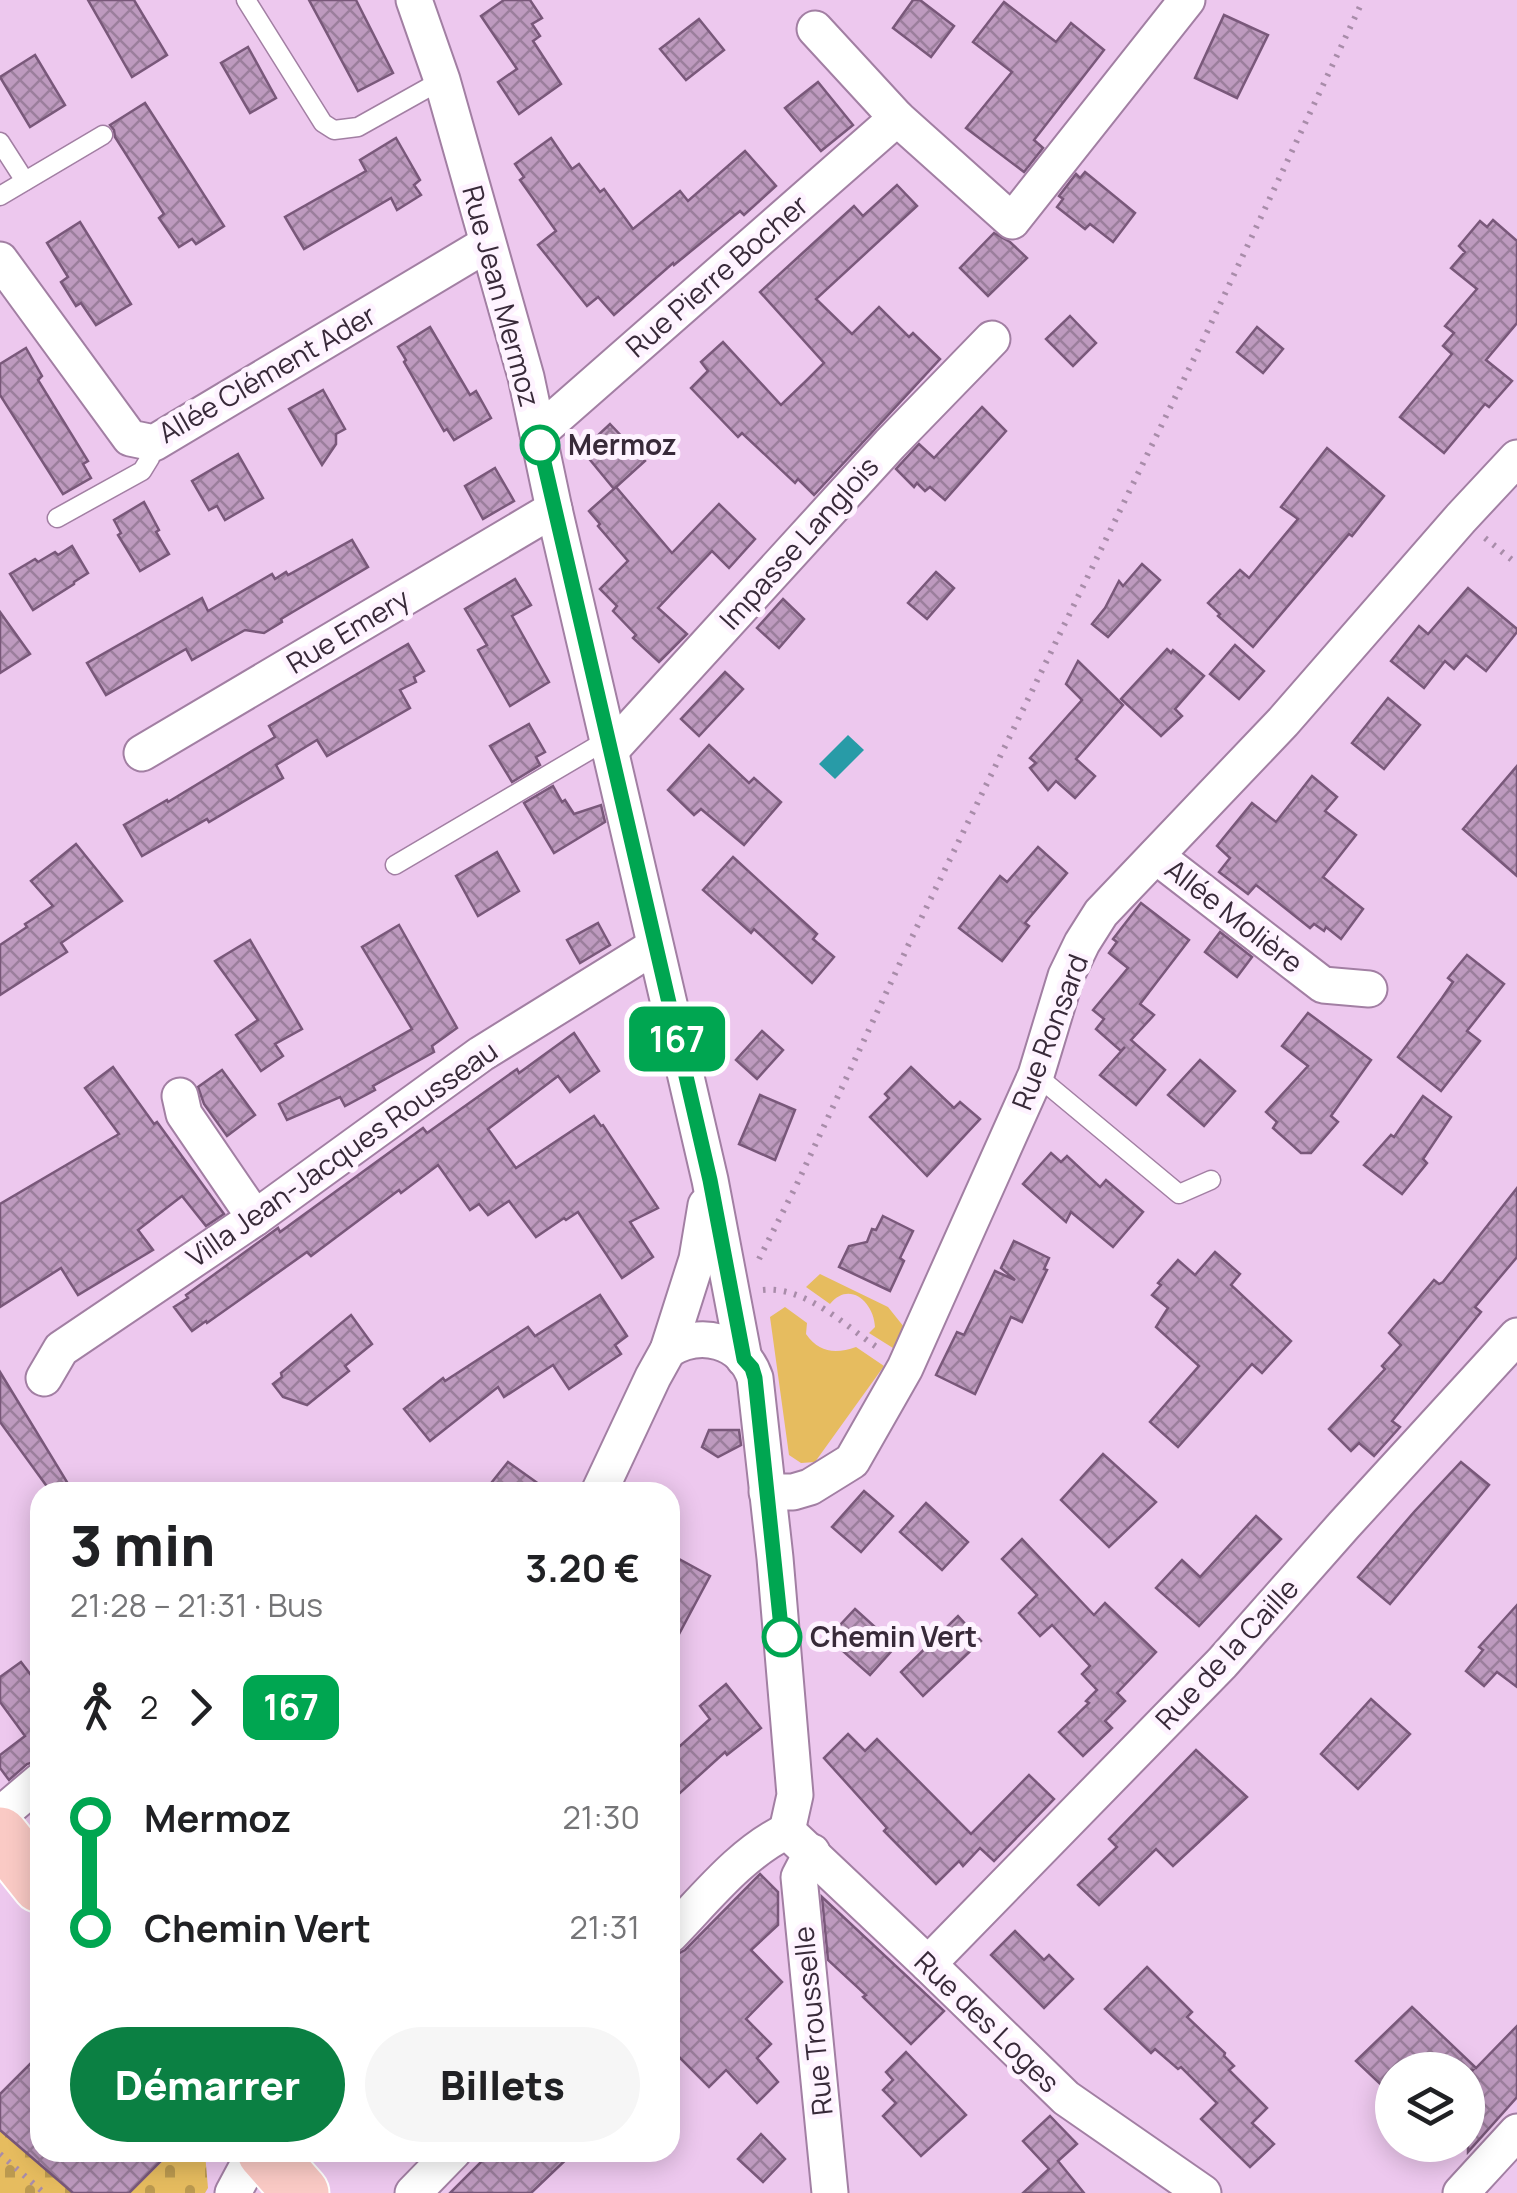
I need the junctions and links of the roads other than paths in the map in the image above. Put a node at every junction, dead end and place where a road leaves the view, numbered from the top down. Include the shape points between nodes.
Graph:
1 (246, 0) edge
2 (414, 0) edge
3 (1187, 0) edge
4 (816, 29) dead end
5 (442, 80) junction
6 (897, 118) junction
7 (103, 135) dead end
8 (0, 142) edge
9 (25, 182) junction
10 (0, 196) edge
11 (487, 244) junction
12 (0, 260) edge
13 (992, 340) dead end
14 (538, 434) junction
15 (154, 443) junction
16 (1517, 458) edge
17 (554, 509) junction
18 (57, 518) dead end
19 (609, 745) junction
20 (142, 753) dead end
21 (1156, 856) junction
22 (395, 865) dead end
23 (655, 946) junction
24 (1370, 989) dead end
25 (1036, 1074) junction
26 (180, 1096) dead end
27 (710, 1180) junction
28 (1210, 1180) dead end
29 (255, 1218) junction
30 (1517, 1336) edge
31 (668, 1350) junction
32 (744, 1359) junction
33 (44, 1378) dead end
34 (604, 1482) edge
35 (767, 1492) junction
36 (30, 1790) edge
37 (0, 1815) edge
38 (0, 1835) edge
39 (800, 1842) junction
40 (30, 1873) edge
41 (680, 1924) edge
42 (928, 1964) junction
43 (1517, 2132) edge
44 (443, 2162) edge
45 (413, 2193) edge
46 (830, 2193) edge
47 (1203, 2193) edge
48 (1461, 2193) edge

1 - 5 lane via 323,123 334,130 358,127
2 - 5 street, Rue Jean Mermoz
3 - 6 street via 1012,220
4 - 6 street
5 - 11 street, Rue Jean Mermoz
6 - 14 street, Rue Pierre Bocher
7 - 9 lane
8 - 9 lane
9 - 10 lane
11 - 14 street, Rue Jean Mermoz
11 - 15 street, Allée Clément Ader
12 - 15 street, Allée Clément Ader via 130,438
13 - 19 street, Impasse Langlois
14 - 17 street, Rue Jean Mermoz
15 - 18 lane via 142,470
16 - 21 street, Rue Ronsard
17 - 19 street, Rue Jean Mermoz
17 - 20 street, Rue Emery
19 - 22 lane
19 - 23 street, Rue Jean Mermoz
21 - 24 street, Allée Molière via 1324,986
21 - 25 street, Rue Ronsard via 1101,913 1082,944
23 - 27 street, Rue Jean Mermoz
23 - 29 street, Villa Jean-Jacques Rousseau via 481,1054
25 - 28 lane via 1180,1194
25 - 35 street, Rue Ronsard via 905,1368 852,1461 810,1487
26 - 29 street via 184,1114
27 - 31 street, Rue Jean Mermoz via 696,1259
27 - 32 street, Rue Jean Mermoz
29 - 33 street, Villa Jean-Jacques Rousseau via 61,1349
30 - 42 street, Rue de la Caille via 1222,1663
31 - 32 street via 689,1340 712,1340
31 - 34 street, Rue Jean Mermoz
32 - 35 street, Rue Jean Mermoz via 755,1378
35 - 39 street, Rue Trousselle
36 - 37 street
38 - 40 main road
39 - 41 street via 769,1840
39 - 42 street, Rue des Loges
39 - 46 street, Rue Trousselle
42 - 47 street, Rue des Loges via 1066,2098
43 - 48 street
44 - 45 street

